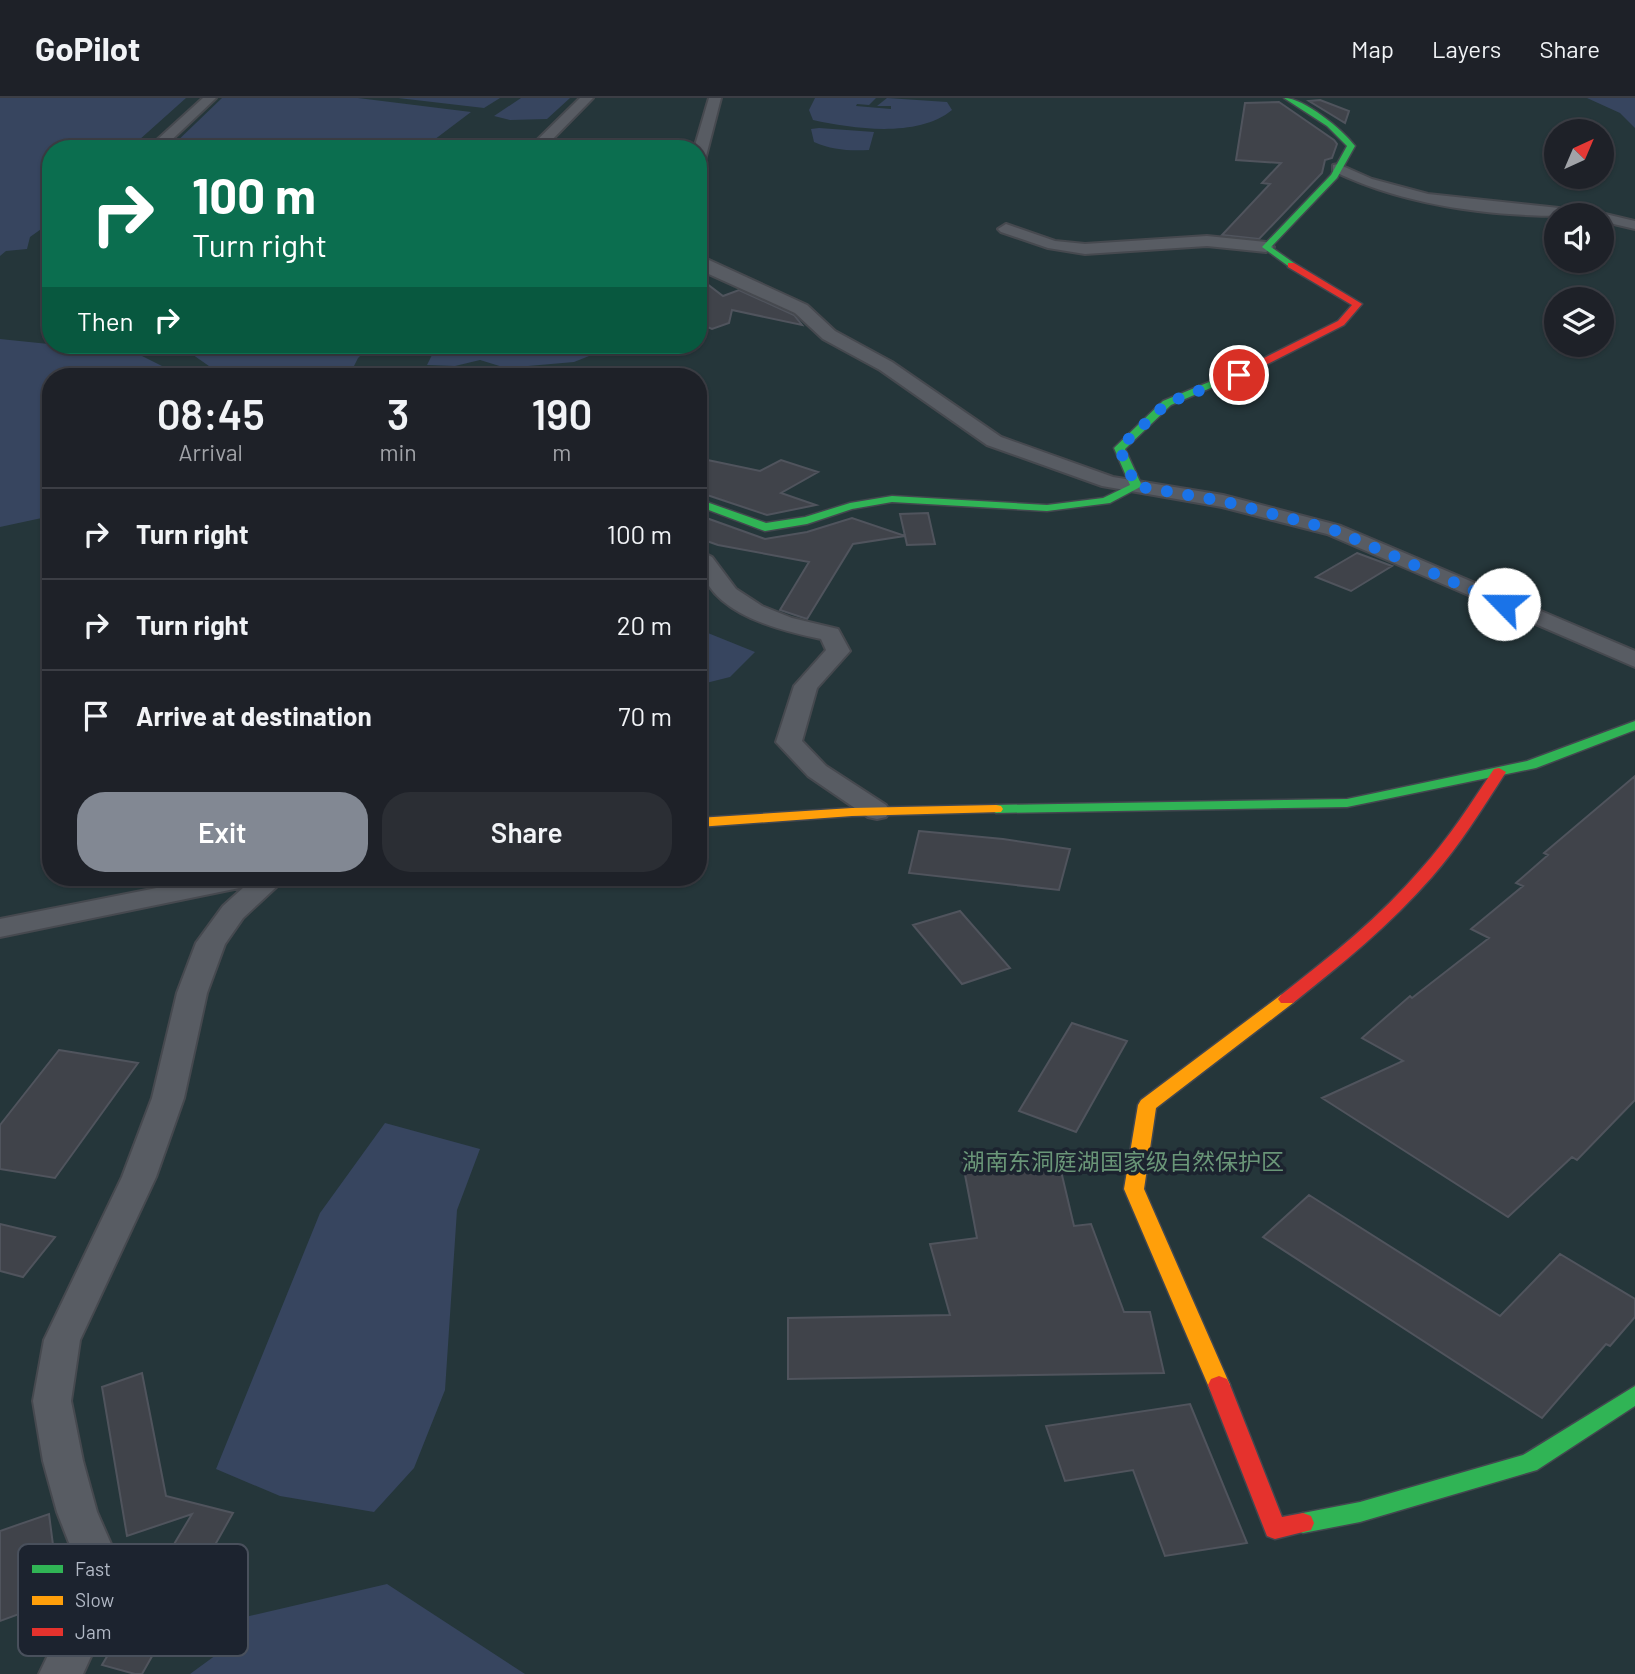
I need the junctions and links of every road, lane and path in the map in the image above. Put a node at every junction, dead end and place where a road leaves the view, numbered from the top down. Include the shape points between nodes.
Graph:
1 (210, 98) edge
2 (587, 98) edge
3 (715, 98) edge
4 (1287, 98) edge
5 (164, 140) edge
6 (544, 140) edge
7 (703, 140) edge
8 (1338, 168) junction
9 (1544, 210) edge
10 (1614, 221) edge
11 (1635, 225) edge
12 (1006, 229) dead end
13 (1266, 247) junction
14 (707, 267) edge
15 (1136, 486) junction
16 (707, 505) edge
17 (707, 564) edge
18 (1635, 660) edge
19 (1635, 725) edge
20 (1499, 772) junction
21 (877, 811) junction
22 (707, 822) edge
23 (208, 886) edge
24 (263, 886) edge
25 (0, 928) edge
26 (1635, 1395) edge
27 (91, 1544) edge
28 (69, 1656) edge
29 (61, 1674) edge

1 - 5 street
2 - 6 street
3 - 7 street
4 - 8 street via 1340,130 1351,146
8 - 9 street via 1381,188 1413,196
8 - 13 street
10 - 11 street
12 - 13 street via 1053,245 1085,249 1208,240
13 - 15 street via 1357,304 1341,323 1239,375 1167,403 1119,448
14 - 15 street via 801,309 829,335 886,366 994,441 1110,482
15 - 16 street via 1106,501 1047,508 892,499 765,527
15 - 18 street via 1223,501 1334,530
17 - 21 street via 717,582 745,607 784,625 830,634 838,652 806,686 789,743 817,772
19 - 20 street via 1531,765
20 - 21 street via 1347,803
20 - 26 street via 1465,824 1404,899 1311,979 1147,1105 1134,1189 1228,1406 1275,1529 1360,1513 1529,1463
21 - 22 street
23 - 25 street
24 - 27 street via 233,912 211,943 192,993 168,1098 139,1177 62,1340 51,1401 74,1499
28 - 29 street

